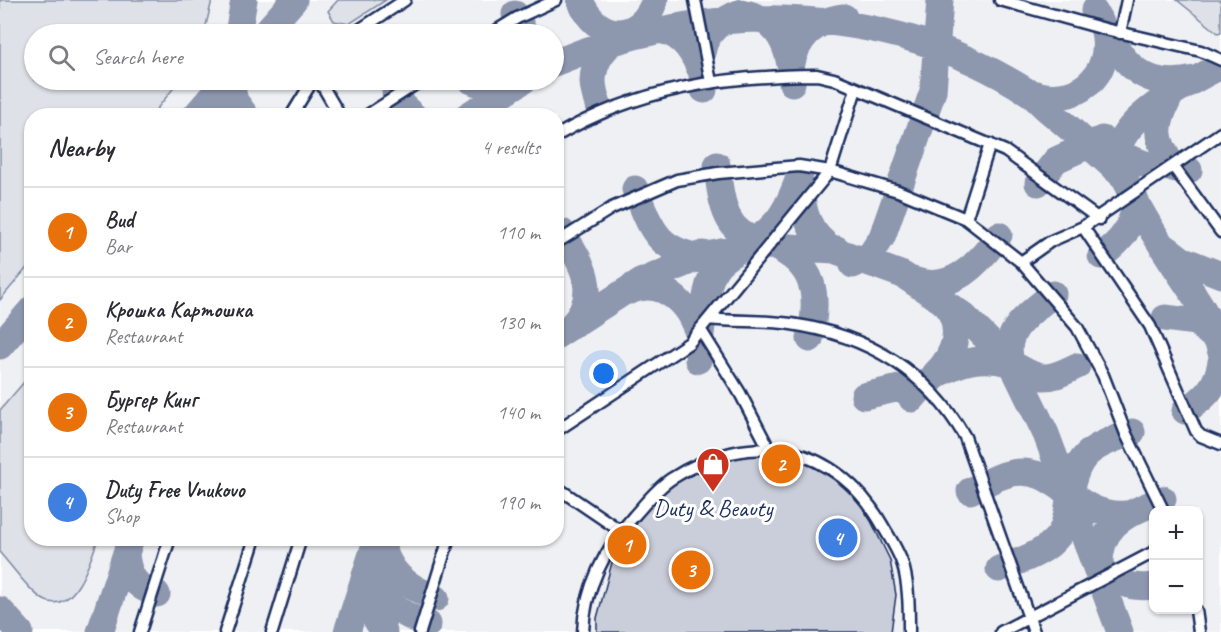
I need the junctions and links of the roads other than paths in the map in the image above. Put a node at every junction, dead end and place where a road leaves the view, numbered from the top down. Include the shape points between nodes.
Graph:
1 (405, 0) edge
2 (556, 0) edge
3 (695, 0) edge
4 (1000, 0) edge
5 (1127, 0) edge
6 (368, 24) edge
7 (507, 24) edge
8 (1120, 33) junction
9 (1221, 60) edge
10 (711, 82) junction
11 (855, 89) junction
12 (307, 90) edge
13 (326, 90) edge
14 (406, 90) edge
15 (296, 108) edge
16 (336, 108) edge
17 (378, 108) edge
18 (564, 132) edge
19 (1221, 133) edge
20 (990, 144) junction
21 (1173, 166) junction
22 (830, 171) junction
23 (966, 219) junction
24 (1099, 219) junction
25 (1083, 228) junction
26 (1221, 232) edge
27 (564, 238) edge
28 (1021, 262) junction
29 (709, 319) junction
30 (700, 328) junction
31 (564, 426) edge
32 (1221, 444) edge
33 (768, 447) junction
34 (564, 492) edge
35 (1161, 506) edge
36 (621, 531) junction
37 (167, 546) edge
38 (252, 546) edge
39 (299, 546) edge
40 (447, 546) edge
41 (1149, 555) edge
42 (1197, 614) edge
43 (1029, 619) junction
44 (140, 632) edge
45 (225, 632) edge
46 (272, 632) edge
47 (420, 632) edge
48 (583, 632) edge
49 (909, 632) edge
50 (1001, 632) edge
51 (1034, 632) edge
52 (1199, 632) edge

1 - 6 lane
2 - 7 lane
3 - 10 lane
4 - 8 lane
5 - 8 lane
8 - 9 lane via 1201,51
10 - 11 lane via 817,75
10 - 18 lane via 635,99
11 - 20 lane
11 - 22 lane
12 - 15 lane
13 - 16 lane
14 - 17 lane
19 - 21 lane
20 - 23 lane
20 - 24 lane via 1019,160
21 - 24 lane
21 - 26 lane
22 - 23 lane via 898,191
22 - 27 lane via 799,166 677,180 612,208
22 - 29 lane
23 - 28 lane
24 - 25 lane
25 - 28 lane via 1051,241
25 - 32 lane via 1150,326 1196,431
28 - 35 lane via 1077,327 1103,375
29 - 30 lane
29 - 43 lane via 789,323 823,329 874,348 925,384 949,410 965,437
30 - 31 lane via 684,348
30 - 33 lane
33 - 36 lane via 733,451 670,479
33 - 49 lane via 813,459 832,469 872,506 904,567
34 - 36 lane
36 - 48 lane via 601,562 583,619
37 - 44 lane
38 - 45 lane
39 - 46 lane
40 - 47 lane
41 - 43 lane
42 - 52 lane
43 - 50 lane
43 - 51 lane

